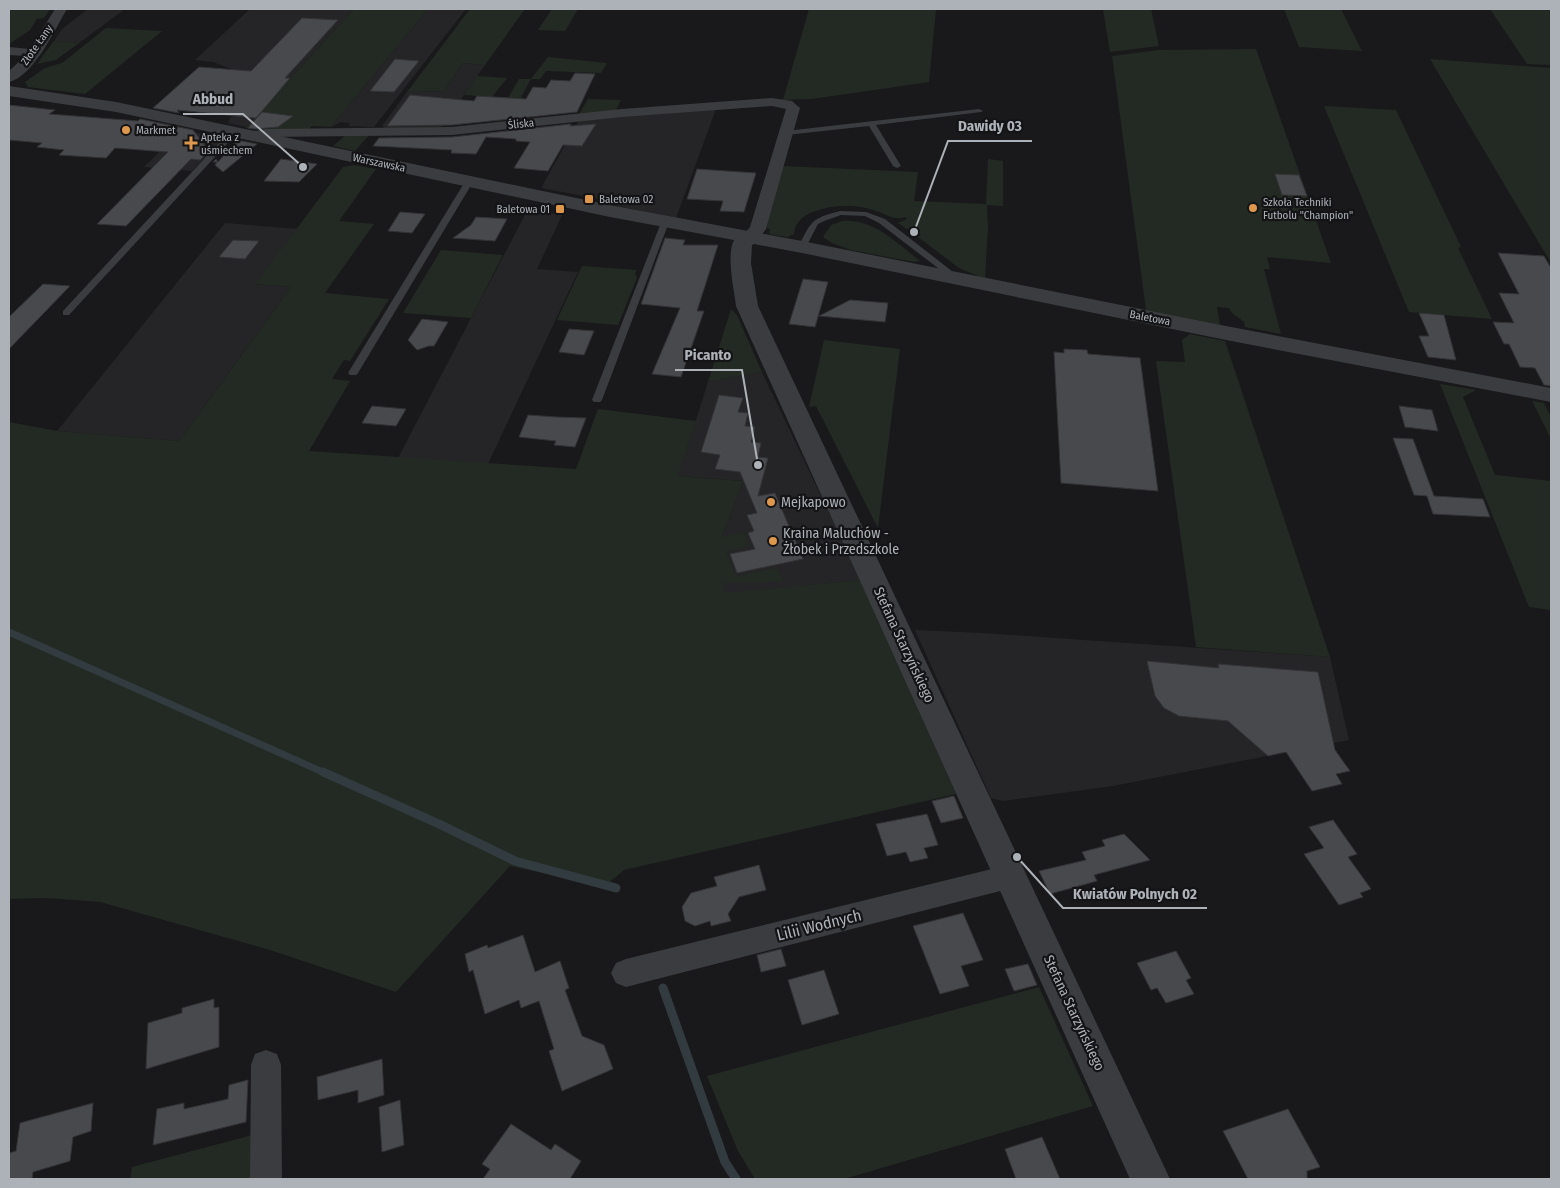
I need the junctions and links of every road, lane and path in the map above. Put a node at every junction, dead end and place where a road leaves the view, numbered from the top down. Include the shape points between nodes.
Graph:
1 (61, 9) edge
2 (9, 52) edge
3 (34, 53) junction
4 (9, 78) edge
5 (9, 91) edge
6 (790, 105) joint
7 (979, 111) dead end
8 (871, 123) junction
9 (786, 133) junction
10 (242, 134) junction
11 (897, 166) dead end
12 (469, 182) junction
13 (665, 222) junction
14 (749, 238) junction
15 (802, 247) junction
16 (958, 280) junction
17 (66, 313) dead end
18 (353, 373) dead end
19 (1551, 395) edge
20 (597, 400) dead end
21 (1012, 876) junction
22 (626, 973) dead end
23 (266, 1065) dead end
24 (266, 1179) edge
25 (1150, 1179) edge

1 - 3 street, Złote Łany
2 - 3 street
3 - 4 street, Złote Łany
5 - 10 street, Warszawska via 116,107
6 - 9 street, Stefana Starzyńskiego via 792,110
6 - 10 street, Śliska via 772,102 703,107 452,131
7 - 8 lane
8 - 9 lane
8 - 11 lane
9 - 14 street, Stefana Starzyńskiego via 758,229
10 - 12 street, Warszawska
10 - 17 lane
12 - 13 street, Warszawska
12 - 18 lane
13 - 14 street, Warszawska
13 - 20 lane
14 - 15 street, Baletowa
14 - 21 street, Stefana Starzyńskiego via 742,242 741,253 747,306
15 - 16 street, Baletowa
15 - 16 lane via 821,219 840,213 866,214 882,221
16 - 19 street, Baletowa
21 - 22 street, Lilii Wodnych
21 - 25 street, Stefana Starzyńskiego
23 - 24 street

